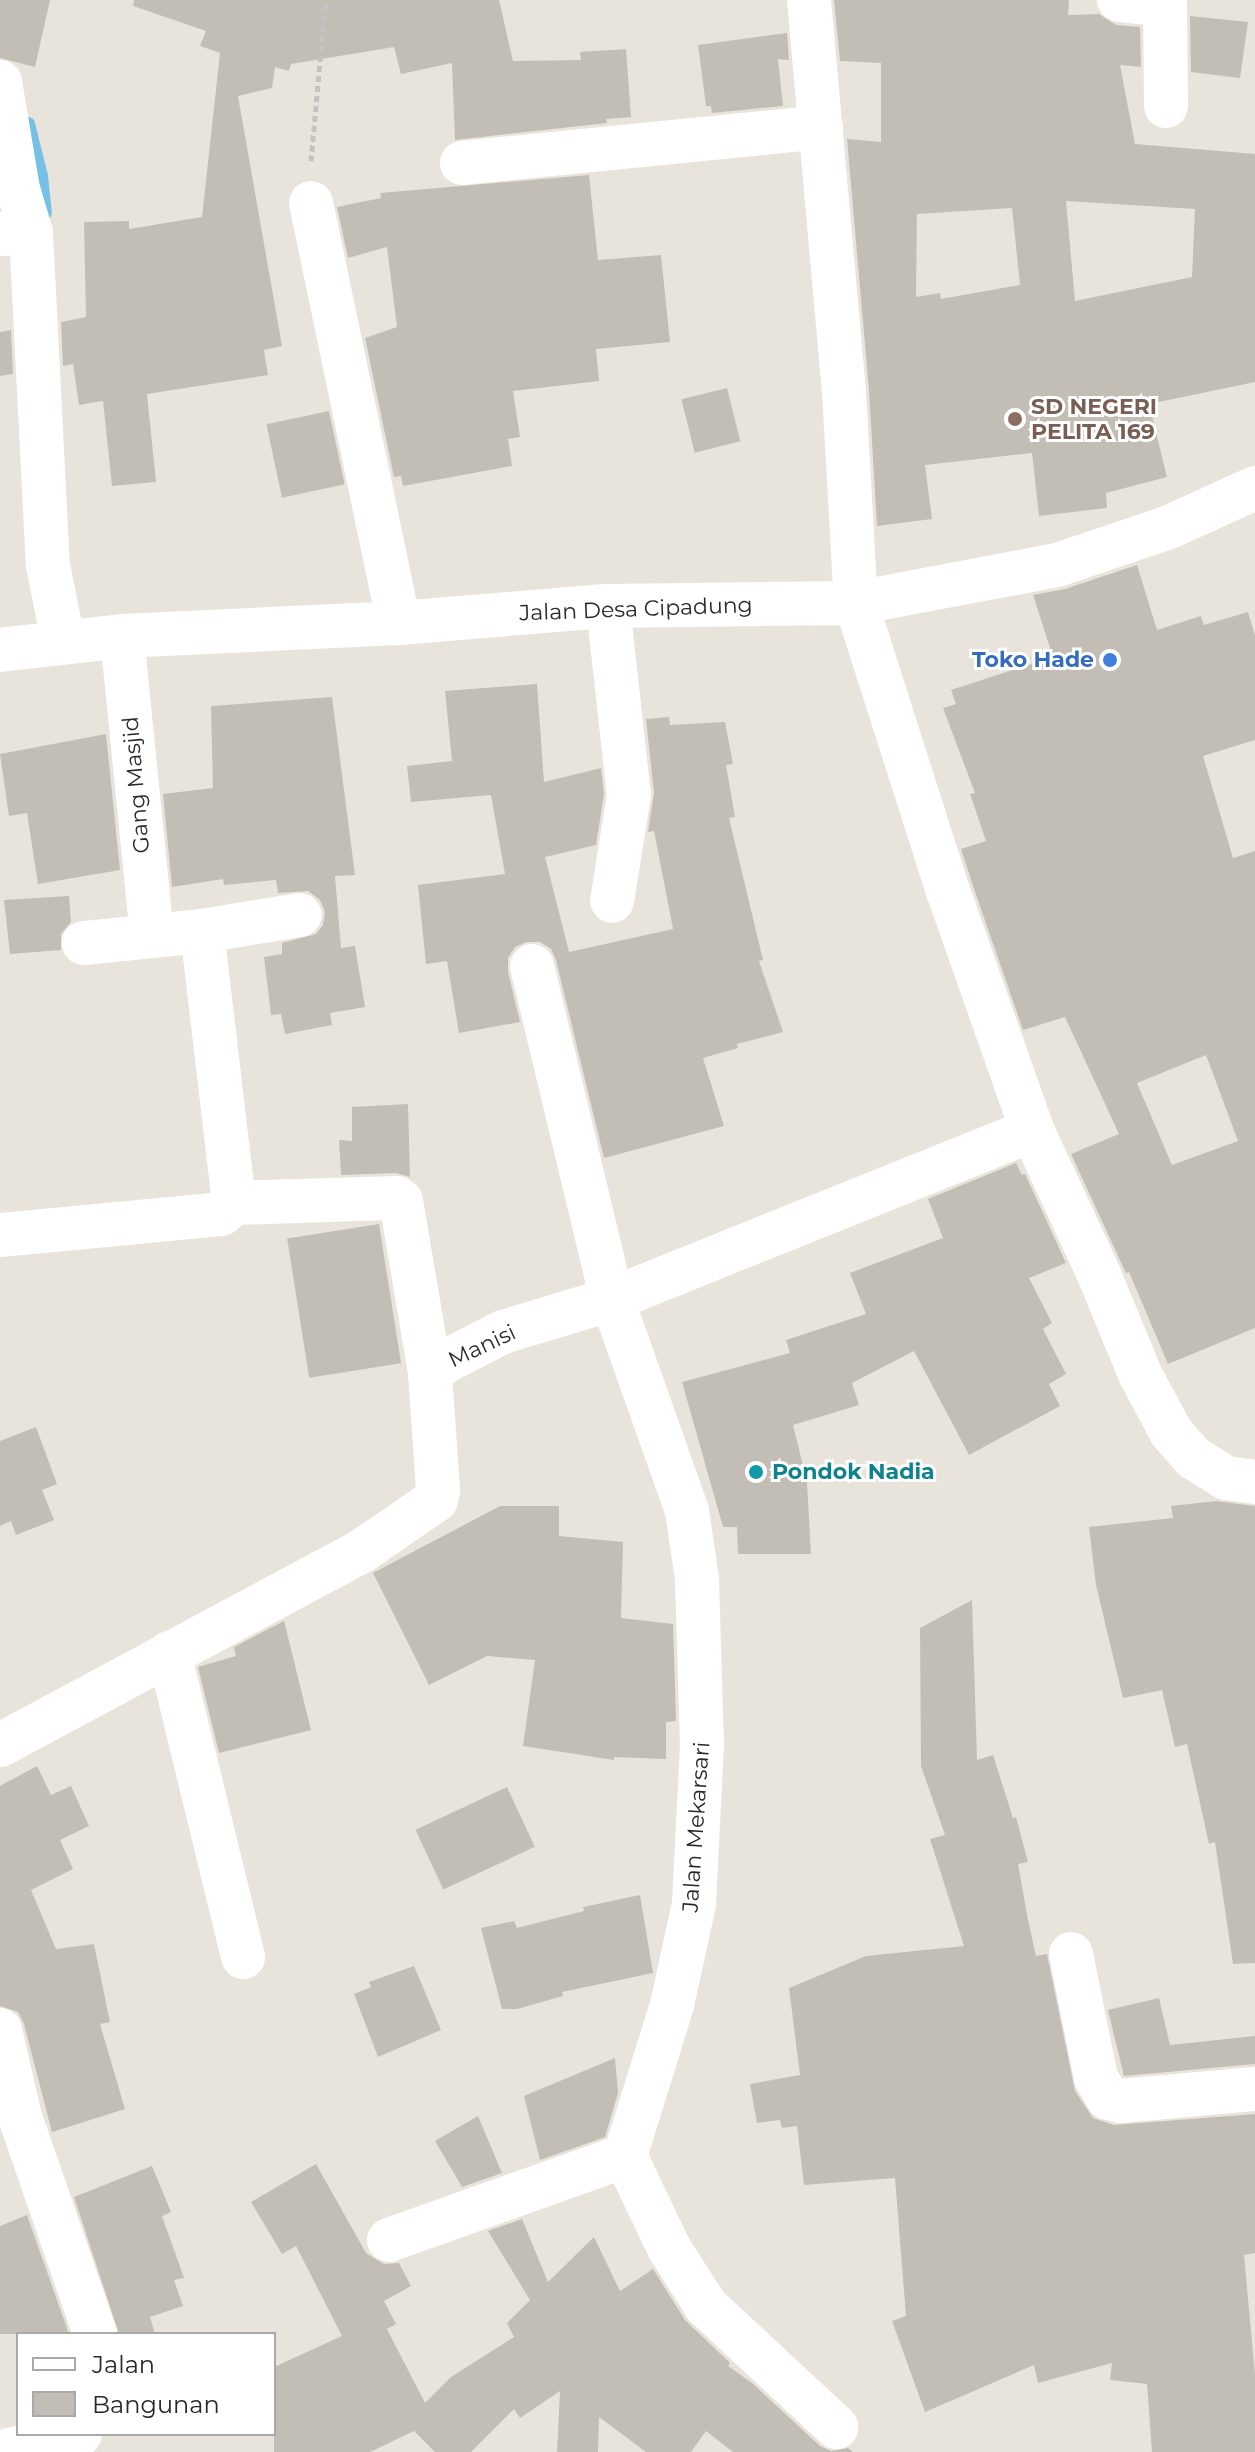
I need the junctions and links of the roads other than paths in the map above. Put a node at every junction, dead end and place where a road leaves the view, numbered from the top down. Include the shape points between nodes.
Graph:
1 (809, 0) edge
2 (1119, 0) edge
3 (0, 82) edge
4 (1166, 106) dead end
5 (821, 127) junction
6 (462, 163) dead end
7 (311, 203) road end
8 (16, 233) edge
9 (1255, 488) edge
10 (856, 603) junction
11 (608, 606) junction
12 (399, 623) junction
13 (122, 636) junction
14 (63, 641) junction
15 (0, 650) edge
16 (612, 901) dead end
17 (300, 915) dead end
18 (202, 931) junction
19 (152, 934) junction
20 (84, 943) dead end
21 (532, 966) dead end
22 (1032, 1130) junction
23 (234, 1203) junction
24 (0, 1235) edge
25 (612, 1299) junction
26 (430, 1373) junction
27 (1255, 1482) edge
28 (169, 1653) junction
29 (0, 1745) edge
30 (1071, 1954) dead end
31 (243, 1957) dead end
32 (0, 2030) edge
33 (1255, 2089) edge
34 (625, 2156) junction
35 (389, 2240) dead end
36 (94, 2332) edge
37 (836, 2427) dead end
38 (71, 2436) edge
39 (0, 2452) edge

1 - 5 street
2 - 4 street via 1165,5
3 - 8 street via 15,175
5 - 6 street
5 - 10 street
7 - 12 street
8 - 14 street via 48,565
9 - 10 street, Jalan Desa Cipadung via 1167,528 1057,565
10 - 11 street, Jalan Desa Cipadung
10 - 22 street
11 - 12 street, Jalan Desa Cipadung
11 - 16 street via 629,795
12 - 13 street, Jalan Desa Cipadung
13 - 14 street, Jalan Desa Cipadung
13 - 19 street, Gang Masjid
14 - 15 street, Jalan Desa Cipadung
17 - 18 street
18 - 19 street
18 - 23 street
19 - 20 street
21 - 25 street, Jalan Mekarsari
22 - 25 street, Manisi
22 - 27 street via 1171,1432 1210,1470
23 - 24 street via 221,1214
23 - 26 street via 401,1201
25 - 26 street, Manisi via 503,1332
25 - 34 street, Jalan Mekarsari via 687,1511 697,1579 702,1745 694,1904 672,2005
26 - 28 street, Manisi via 436,1500 363,1550
28 - 29 street, Manisi
28 - 31 street
30 - 33 street via 1096,2078 1108,2098
32 - 36 street via 20,2117
34 - 35 street
34 - 37 street via 669,2248 706,2306
38 - 39 street

